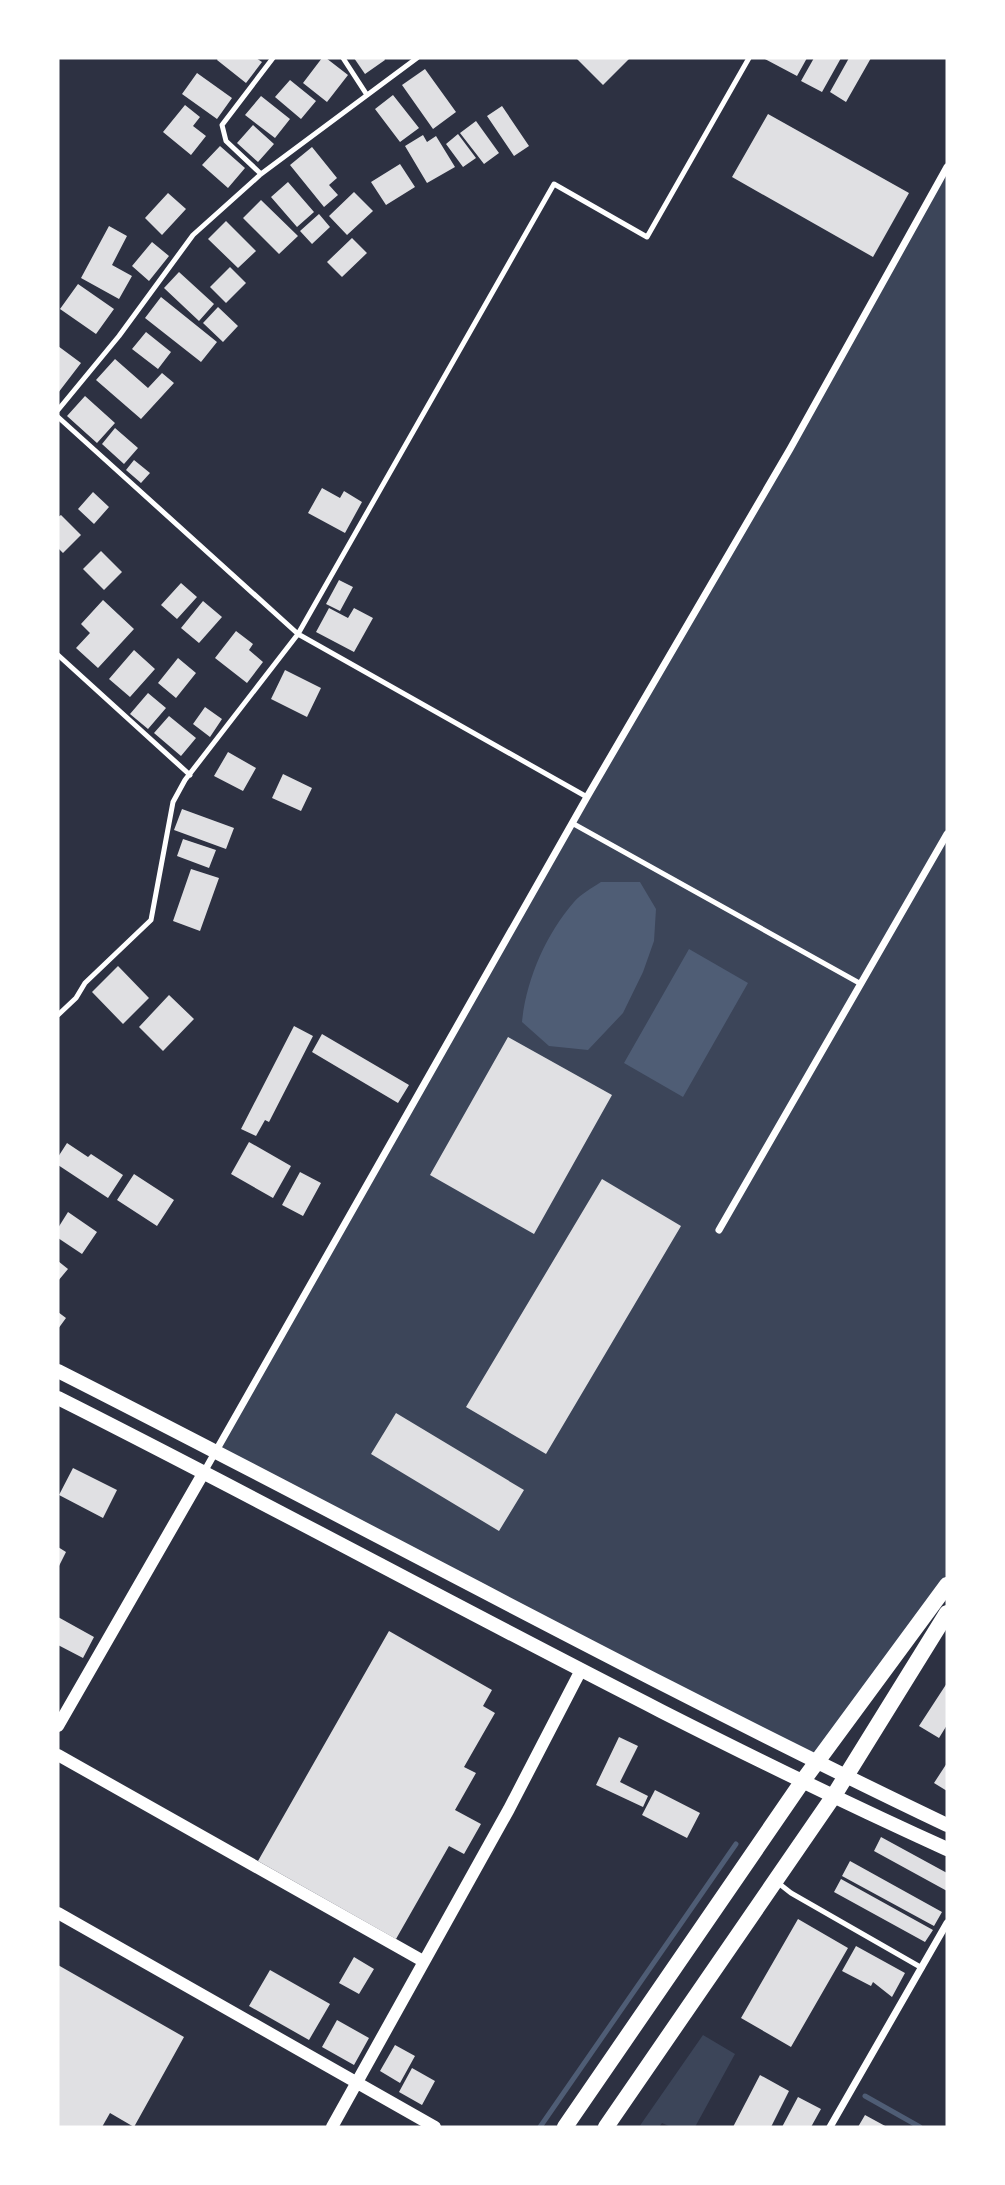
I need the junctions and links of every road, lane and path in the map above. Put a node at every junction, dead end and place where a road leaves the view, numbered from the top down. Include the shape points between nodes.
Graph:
1 (273, 58) edge
2 (344, 58) edge
3 (417, 58) edge
4 (749, 58) edge
5 (367, 95) junction
6 (947, 167) edge
7 (261, 174) junction
8 (58, 410) edge
9 (58, 417) edge
10 (298, 634) junction
11 (58, 655) edge
12 (190, 775) junction
13 (587, 797) junction
14 (572, 823) junction
15 (947, 834) edge
16 (861, 984) junction
17 (58, 1015) edge
18 (719, 1230) dead end
19 (58, 1371) edge
20 (58, 1398) edge
21 (216, 1451) junction
22 (204, 1472) junction
23 (947, 1585) edge
24 (947, 1613) edge
25 (581, 1670) junction
26 (58, 1726) edge
27 (58, 1755) edge
28 (818, 1762) junction
29 (845, 1776) junction
30 (802, 1782) junction
31 (833, 1797) junction
32 (947, 1825) edge
33 (947, 1849) edge
34 (775, 1881) junction
35 (58, 1913) edge
36 (947, 1923) edge
37 (423, 1961) junction
38 (922, 1968) junction
39 (357, 2084) junction
40 (332, 2127) edge
41 (435, 2127) edge
42 (565, 2127) edge
43 (606, 2127) edge
44 (830, 2127) edge

1 - 7 lane via 222,125 226,141
2 - 5 lane
3 - 5 lane
4 - 10 lane via 647,237 554,184
5 - 7 lane
6 - 13 street via 790,449
7 - 8 lane via 194,235
9 - 10 lane
10 - 12 lane
10 - 13 lane
11 - 12 lane
12 - 17 lane via 173,802 151,920
13 - 14 street
14 - 16 lane
14 - 21 street
15 - 16 street
16 - 18 street
19 - 21 main road
20 - 22 main road
21 - 22 street
21 - 28 main road
22 - 25 main road
22 - 26 street
23 - 28 main road
24 - 29 main road
25 - 30 main road
25 - 37 street
27 - 37 street
28 - 29 main road
28 - 30 main road
29 - 31 main road
29 - 32 main road
30 - 31 main road
30 - 42 main road
31 - 33 main road
31 - 34 main road
34 - 38 lane
34 - 43 main road
35 - 39 street
36 - 38 street
37 - 39 street
38 - 44 street
39 - 40 street
39 - 41 street

